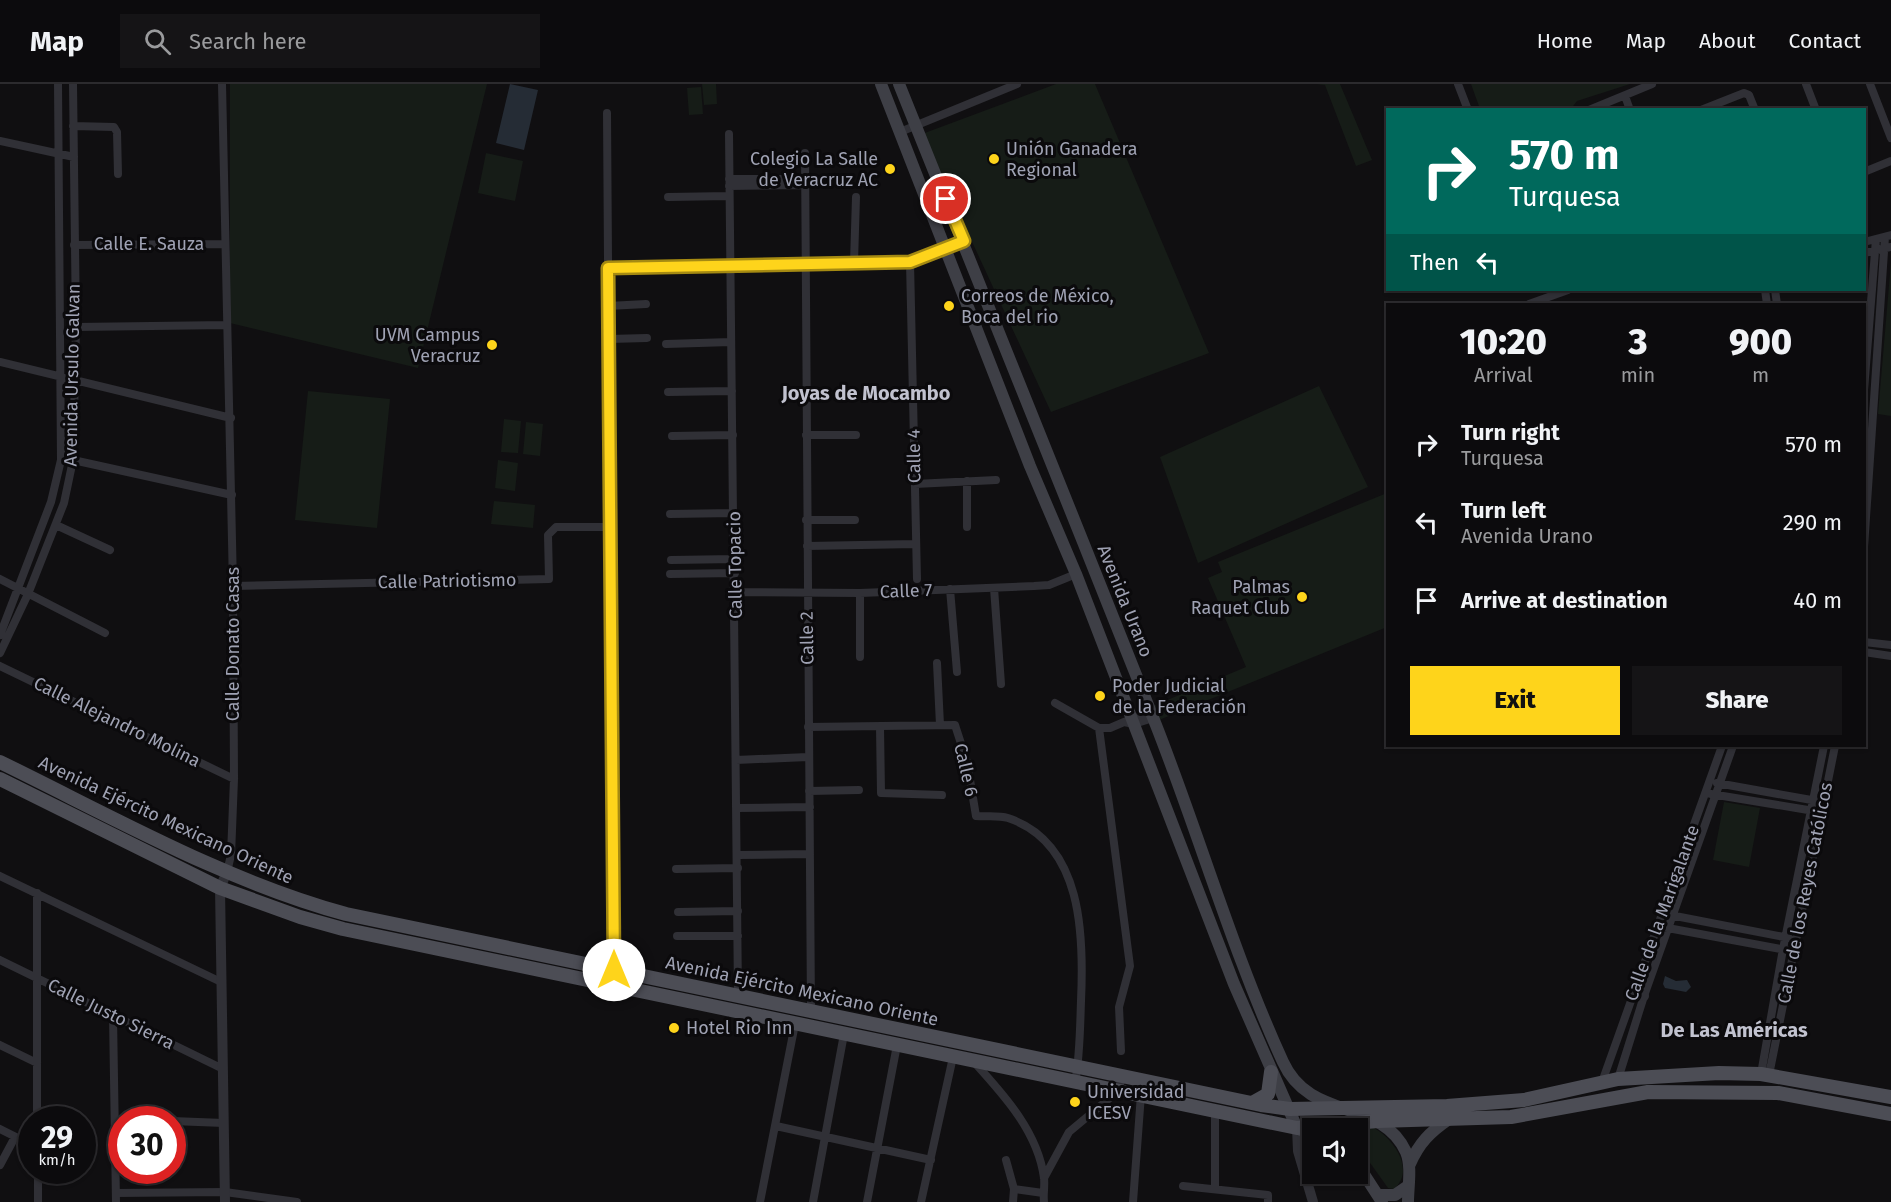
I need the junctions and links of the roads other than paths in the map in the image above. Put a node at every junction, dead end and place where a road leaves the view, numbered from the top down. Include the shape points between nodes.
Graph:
1 (58, 84) edge
2 (73, 84) edge
3 (222, 84) edge
4 (881, 84) edge
5 (899, 84) edge
6 (1017, 84) edge
7 (1458, 84) edge
8 (1806, 84) edge
9 (1870, 84) edge
10 (1649, 85) edge
11 (997, 88) edge
12 (1625, 96) junction
13 (1467, 108) edge
14 (1594, 108) edge
15 (1629, 108) edge
16 (1706, 108) edge
17 (1754, 108) edge
18 (1815, 108) edge
19 (607, 112) dead end
20 (915, 125) junction
21 (74, 126) junction
22 (900, 132) junction
23 (729, 134) dead end
24 (1891, 138) edge
25 (0, 141) edge
26 (805, 153) dead end
27 (58, 155) junction
28 (74, 157) junction
29 (1891, 161) edge
30 (1866, 171) edge
31 (118, 174) dead end
32 (805, 182) junction
33 (729, 183) junction
34 (729, 196) junction
35 (668, 197) dead end
36 (856, 197) dead end
37 (1884, 237) edge
38 (964, 241) junction
39 (1866, 242) edge
40 (225, 244) junction
41 (74, 245) junction
42 (946, 248) junction
43 (1888, 248) edge
44 (1875, 251) junction
45 (1866, 253) edge
46 (910, 262) junction
47 (804, 263) junction
48 (854, 263) junction
49 (730, 266) junction
50 (608, 268) junction
51 (1565, 291) edge
52 (1532, 303) edge
53 (646, 304) dead end
54 (608, 306) junction
55 (227, 325) junction
56 (76, 327) junction
57 (647, 338) dead end
58 (609, 339) junction
59 (731, 342) junction
60 (666, 344) dead end
61 (0, 362) edge
62 (1866, 365) edge
63 (60, 377) junction
64 (75, 381) junction
65 (732, 391) junction
66 (668, 393) dead end
67 (231, 418) junction
68 (733, 435) junction
69 (806, 435) junction
70 (856, 435) dead end
71 (672, 436) dead end
72 (1868, 436) edge
73 (1868, 449) edge
74 (73, 460) junction
75 (996, 480) dead end
76 (967, 481) junction
77 (915, 484) junction
78 (232, 495) junction
79 (1866, 498) edge
80 (734, 513) junction
81 (670, 514) dead end
82 (807, 520) junction
83 (855, 520) dead end
84 (56, 525) junction
85 (611, 527) junction
86 (967, 527) dead end
87 (916, 544) junction
88 (807, 546) junction
89 (111, 550) dead end
90 (735, 559) junction
91 (670, 560) dead end
92 (735, 573) junction
93 (670, 574) dead end
94 (1076, 574) junction
95 (0, 579) edge
96 (917, 579) dead end
97 (233, 586) junction
98 (17, 588) junction
99 (994, 588) junction
100 (950, 590) junction
101 (735, 592) junction
102 (806, 592) junction
103 (860, 593) junction
104 (28, 594) junction
105 (1117, 629) junction
106 (105, 633) dead end
107 (0, 635) edge
108 (1100, 637) junction
109 (1866, 642) edge
110 (1891, 645) edge
111 (0, 652) edge
112 (1866, 652) edge
113 (1891, 656) edge
114 (860, 657) dead end
115 (937, 663) dead end
116 (0, 666) edge
117 (957, 672) dead end
118 (1001, 684) dead end
119 (1055, 703) dead end
120 (1151, 715) junction
121 (1130, 722) junction
122 (940, 725) junction
123 (808, 727) junction
124 (880, 727) junction
125 (1100, 728) junction
126 (1722, 747) edge
127 (1733, 747) edge
128 (1824, 747) edge
129 (1834, 747) edge
130 (808, 757) junction
131 (736, 760) junction
132 (0, 762) edge
133 (0, 779) edge
134 (234, 779) junction
135 (1709, 782) junction
136 (1720, 784) junction
137 (859, 790) dead end
138 (810, 791) junction
139 (1705, 792) junction
140 (942, 795) dead end
141 (1716, 795) junction
142 (1813, 800) junction
143 (1823, 802) junction
144 (810, 807) junction
145 (737, 808) junction
146 (1811, 811) junction
147 (1821, 812) junction
148 (810, 854) junction
149 (738, 855) junction
150 (738, 868) junction
151 (676, 869) dead end
152 (227, 872) junction
153 (0, 876) edge
154 (220, 888) junction
155 (37, 893) junction
156 (738, 910) junction
157 (678, 912) dead end
158 (1661, 914) junction
159 (1674, 916) junction
160 (1657, 926) junction
161 (1669, 928) junction
162 (677, 936) dead end
163 (738, 936) junction
164 (1785, 938) junction
165 (1796, 939) junction
166 (1783, 949) junction
167 (1794, 951) junction
168 (0, 960) edge
169 (614, 970) junction
170 (36, 978) junction
171 (221, 982) junction
172 (613, 986) junction
173 (1638, 994) junction
174 (738, 995) junction
175 (811, 1012) junction
176 (113, 1016) junction
177 (795, 1024) junction
178 (844, 1034) junction
179 (0, 1045) edge
180 (897, 1045) junction
181 (1121, 1052) dead end
182 (953, 1057) junction
183 (974, 1061) junction
184 (37, 1063) junction
185 (1078, 1067) junction
186 (221, 1068) junction
187 (1271, 1072) junction
188 (1683, 1074) junction
189 (1765, 1074) junction
190 (1123, 1076) junction
191 (1618, 1079) junction
192 (1142, 1080) junction
193 (1602, 1082) junction
194 (1075, 1083) junction
195 (1118, 1092) junction
196 (1684, 1092) junction
197 (1139, 1096) junction
198 (1891, 1097) edge
199 (1252, 1103) junction
200 (37, 1106) edge
201 (118, 1106) edge
202 (1340, 1108) junction
203 (1290, 1109) junction
204 (1215, 1111) junction
205 (1428, 1113) junction
206 (1891, 1114) edge
207 (1449, 1119) junction
208 (1378, 1120) junction
209 (186, 1122) edge
210 (224, 1123) junction
211 (776, 1125) junction
212 (1297, 1128) junction
213 (0, 1130) edge
214 (1302, 1131) edge
215 (825, 1136) junction
216 (15, 1137) junction
217 (18, 1138) edge
218 (877, 1148) junction
219 (930, 1160) junction
220 (1006, 1160) dead end
221 (0, 1166) edge
222 (1409, 1166) junction
223 (1044, 1179) junction
224 (1368, 1179) edge
225 (38, 1184) edge
226 (1183, 1186) dead end
227 (1408, 1186) junction
228 (1014, 1189) junction
229 (1215, 1189) junction
230 (225, 1197) edge
231 (1044, 1197) edge
232 (116, 1198) edge
233 (1381, 1198) edge
234 (1268, 1199) edge
235 (38, 1202) edge
236 (297, 1202) edge
237 (760, 1202) edge
238 (813, 1202) edge
239 (867, 1202) edge
240 (921, 1202) edge
241 (1013, 1202) edge
242 (1133, 1202) edge
243 (1313, 1202) edge
244 (1408, 1202) edge

1 - 27 street, Avenida Ursulo Galvan
2 - 21 street, Avenida Ursulo Galvan
3 - 40 street, Calle Donato Casas
4 - 22 main road, Avenida Urano
5 - 20 main road, Avenida Urano
6 - 11 street
7 - 13 street
8 - 18 street
9 - 24 street
10 - 12 street
11 - 20 street
12 - 14 street
12 - 15 street
16 - 17 street via 1744,93 1749,95
19 - 50 street
20 - 22 street
20 - 38 main road, Avenida Urano
21 - 28 street, Avenida Ursulo Galvan
21 - 31 street via 114,127
22 - 42 main road, Avenida Urano
23 - 33 street, Calle Topacio
25 - 27 street
26 - 32 street, Calle 2
27 - 28 street
27 - 63 street, Avenida Ursulo Galvan
28 - 41 street, Avenida Ursulo Galvan
29 - 30 street
32 - 33 street
32 - 47 street, Calle 2
33 - 34 street, Calle Topacio
34 - 35 street
34 - 49 street, Calle Topacio
36 - 48 street
37 - 39 street
37 - 43 street
37 - 44 street
38 - 42 street
38 - 105 main road, Avenida Urano
40 - 41 street, Calle E. Sauza
40 - 55 street, Calle Donato Casas
41 - 56 street, Avenida Ursulo Galvan
42 - 46 street
42 - 94 main road, Avenida Urano
43 - 44 street
43 - 72 street
44 - 45 street
44 - 62 street
46 - 48 street
46 - 77 street, Calle 4
47 - 48 street
47 - 49 street
47 - 69 street, Calle 2
49 - 50 street
49 - 59 street, Calle Topacio
50 - 54 street
51 - 52 street
53 - 54 street
54 - 58 street
55 - 56 street
55 - 67 street, Calle Donato Casas
56 - 64 street, Avenida Ursulo Galvan
57 - 58 street
58 - 85 street
59 - 60 street
59 - 65 street, Calle Topacio
61 - 63 street
63 - 64 street
63 - 98 street, Avenida Ursulo Galvan via 61,460 51,502
64 - 67 street
64 - 74 street, Avenida Ursulo Galvan
65 - 66 street
65 - 68 street, Calle Topacio
67 - 78 street, Calle Donato Casas
68 - 71 street
68 - 80 street, Calle Topacio
69 - 70 street
69 - 82 street, Calle 2
72 - 73 street
73 - 79 street
74 - 78 street
74 - 84 street, Avenida Ursulo Galvan
75 - 76 street
76 - 77 street
76 - 86 street
77 - 87 street, Calle 4
78 - 97 street, Calle Donato Casas
80 - 81 street
80 - 90 street, Calle Topacio
82 - 83 street
82 - 88 street, Calle 2
84 - 89 street
84 - 104 street, Avenida Ursulo Galvan
85 - 97 street, Calle Patriotismo via 550,530 549,579
85 - 169 street
87 - 88 street
87 - 96 street, Calle 4
88 - 102 street, Calle 2
90 - 91 street
90 - 92 street, Calle Topacio
92 - 93 street
92 - 101 street, Calle Topacio
94 - 99 street, Calle 7 via 1049,585
94 - 108 main road, Avenida Urano
95 - 98 street
97 - 134 street, Calle Donato Casas
98 - 104 street
98 - 107 street, Avenida Ursulo Galvan
99 - 100 street, Calle 7
99 - 118 street
100 - 103 street, Calle 7
100 - 117 street
101 - 102 street, Calle 7
101 - 131 street, Calle Topacio
102 - 103 street, Calle 7
102 - 123 street, Calle 2
103 - 114 street
104 - 106 street
104 - 111 street, Avenida Ursulo Galvan
105 - 108 main road
105 - 120 main road, Avenida Urano
108 - 121 main road, Avenida Urano
109 - 110 street
112 - 113 street
115 - 122 street
116 - 134 street, Calle Alejandro Molina
119 - 125 street
120 - 121 street
120 - 202 main road, Avenida Urano via 1286,1068 1298,1087 1315,1099
121 - 125 street
121 - 187 main road, Avenida Urano
122 - 124 street, Calle 6
122 - 185 street, Calle 6 via 955,725 967,762 976,816 1007,818 1032,831 1048,846 1071,881 1081,943
123 - 124 street, Calle 6
123 - 130 street, Calle 2
124 - 140 street via 881,793
125 - 181 street via 1130,966 1119,1007
126 - 135 street, Calle de la Marigalante
127 - 136 street, Calle de la Marigalante
128 - 142 street, Calle de los Reyes Católicos
129 - 143 street, Calle de los Reyes Católicos
130 - 131 street
130 - 138 street, Calle 2
131 - 145 street, Calle Topacio
132 - 152 main road, Avenida Ejército Mexicano Oriente
133 - 154 main road, Avenida Ejército Mexicano Oriente
134 - 152 street, Calle Donato Casas
135 - 136 street
135 - 139 street, Calle de la Marigalante
136 - 141 street, Calle de la Marigalante
136 - 142 street
137 - 138 street
138 - 144 street, Calle 2
139 - 141 street
139 - 158 street, Calle de la Marigalante
141 - 146 street
141 - 159 street, Calle de la Marigalante
142 - 143 street
142 - 146 street, Calle de los Reyes Católicos
143 - 147 street, Calle de los Reyes Católicos
144 - 145 street
144 - 148 street, Calle 2
145 - 149 street, Calle Topacio
146 - 147 street
146 - 164 street, Calle de los Reyes Católicos
147 - 165 street, Calle de los Reyes Católicos
148 - 149 street
148 - 175 street, Calle 2
149 - 150 street, Calle Topacio
150 - 151 street
150 - 156 street, Calle Topacio
152 - 154 street, Calle Donato Casas
152 - 169 main road, Avenida Ejército Mexicano Oriente via 276,893 346,914
153 - 155 street
154 - 171 street, Calle Donato Casas
154 - 172 main road, Avenida Ejército Mexicano Oriente via 344,929
155 - 170 street
155 - 171 street
156 - 157 street
156 - 163 street, Calle Topacio
158 - 159 street
158 - 160 street, Calle de la Marigalante
159 - 161 street, Calle de la Marigalante
159 - 164 street
160 - 161 street
160 - 173 street, Calle de la Marigalante
161 - 166 street
161 - 173 street, Calle de la Marigalante
162 - 163 street
163 - 174 street, Calle Topacio
164 - 165 street
164 - 166 street, Calle de los Reyes Católicos
165 - 167 street, Calle de los Reyes Católicos
166 - 167 street
166 - 189 street, Calle de los Reyes Católicos
167 - 189 street, Calle de los Reyes Católicos
168 - 170 street, Calle Justo Sierra
169 - 172 street
169 - 174 main road, Avenida Ejército Mexicano Oriente
170 - 176 street, Calle Justo Sierra
170 - 184 street
171 - 186 street, Calle Donato Casas
172 - 177 main road, Avenida Ejército Mexicano Oriente
173 - 191 street, Calle de la Marigalante
173 - 193 street, Calle de la Marigalante
174 - 175 main road, Avenida Ejército Mexicano Oriente
175 - 185 main road, Avenida Ejército Mexicano Oriente
176 - 186 street, Calle Justo Sierra
176 - 201 street
177 - 178 main road, Avenida Ejército Mexicano Oriente
177 - 211 street
178 - 180 main road, Avenida Ejército Mexicano Oriente
178 - 215 street
179 - 184 street
180 - 182 main road, Avenida Ejército Mexicano Oriente
180 - 218 street
182 - 183 main road, Avenida Ejército Mexicano Oriente
182 - 219 street
183 - 194 main road, Avenida Ejército Mexicano Oriente
183 - 223 street via 1022,1120
184 - 200 street
185 - 190 main road, Avenida Ejército Mexicano Oriente
185 - 194 street, Calle 6
186 - 210 street, Calle Donato Casas
187 - 199 main road via 1268,1094
187 - 203 main road, Avenida Urano
188 - 189 main road
188 - 191 main road
188 - 196 main road
189 - 198 main road
190 - 192 main road, Avenida Ejército Mexicano Oriente
190 - 195 street
191 - 193 main road
192 - 197 street
192 - 199 main road, Avenida Ejército Mexicano Oriente
193 - 205 main road via 1524,1100
194 - 195 main road, Avenida Ejército Mexicano Oriente
195 - 197 main road, Avenida Ejército Mexicano Oriente
195 - 223 street via 1070,1132
196 - 206 main road via 1778,1093
196 - 207 main road via 1616,1096 1510,1117
197 - 204 main road, Avenida Ejército Mexicano Oriente
197 - 242 street
199 - 203 main road, Avenida Ejército Mexicano Oriente
202 - 203 main road, Avenida Ejército Mexicano Oriente
202 - 205 main road, Avenida Ejército Mexicano Oriente
202 - 208 main road, Avenida Urano
203 - 212 main road, Avenida Urano
204 - 212 main road, Avenida Ejército Mexicano Oriente
204 - 229 street
205 - 207 main road
205 - 208 main road, Avenida Ejército Mexicano Oriente
207 - 222 main road via 1417,1147
208 - 212 main road, Avenida Ejército Mexicano Oriente
208 - 222 main road via 1407,1153
209 - 210 street
210 - 230 street, Calle Donato Casas
211 - 215 street
211 - 237 street
212 - 214 main road
212 - 243 street via 1298,1151
213 - 216 street
215 - 218 street
215 - 238 street
216 - 217 street
216 - 221 street
218 - 219 street
218 - 239 street
219 - 240 street
220 - 228 street
222 - 227 main road
223 - 231 street
224 - 233 main road
225 - 235 street
226 - 229 street
227 - 233 main road
227 - 244 main road
228 - 231 street
228 - 241 street
229 - 234 street
230 - 232 street
230 - 236 street

